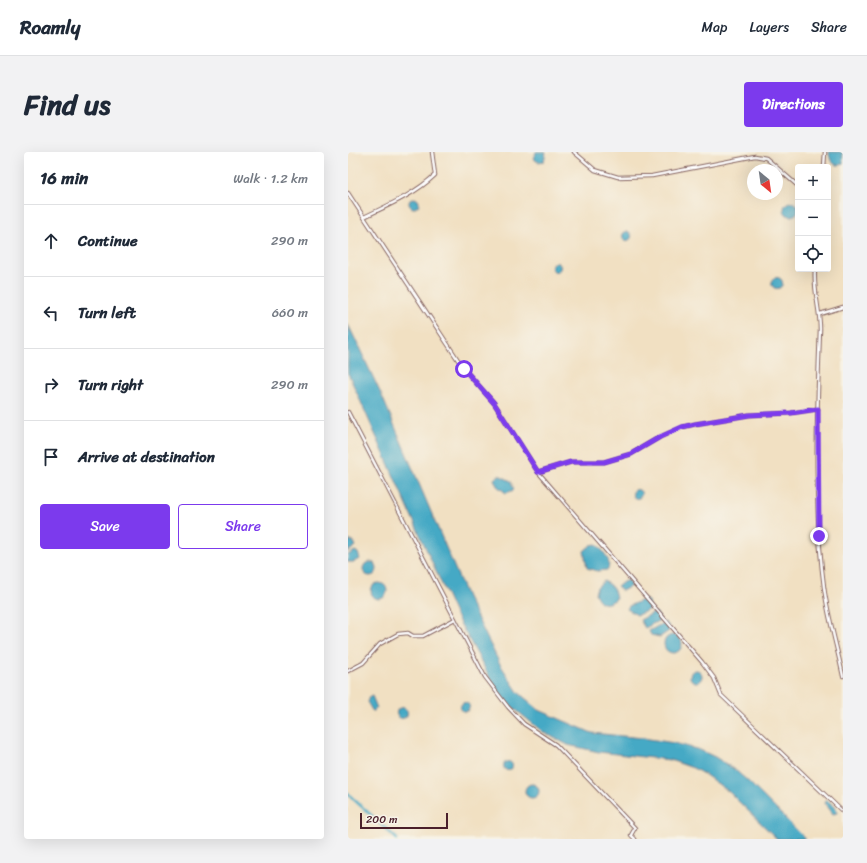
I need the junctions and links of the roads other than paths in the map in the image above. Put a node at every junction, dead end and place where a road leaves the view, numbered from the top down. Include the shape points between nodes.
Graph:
1 (432, 152) edge
2 (574, 152) edge
3 (825, 152) edge
4 (824, 164) edge
5 (795, 183) edge
6 (348, 193) edge
7 (364, 217) junction
8 (815, 272) edge
9 (843, 307) edge
10 (820, 314) junction
11 (818, 409) junction
12 (348, 412) edge
13 (538, 472) junction
14 (455, 619) junction
15 (348, 671) edge
16 (843, 675) edge
17 (843, 812) edge
18 (635, 839) edge

1 - 7 street via 435,175 393,204
2 - 5 street via 595,170 618,177 652,176 755,156 766,158
3 - 4 street
6 - 7 street
7 - 13 street via 464,369 494,403
8 - 10 street
9 - 10 street
10 - 11 street
11 - 13 street via 749,415 689,425 660,437 631,454 604,462 571,462
11 - 16 street via 819,536 824,588
12 - 14 street
13 - 17 street via 702,662 714,678 721,695
14 - 15 street via 423,636 398,634 380,644 363,663
14 - 18 street via 485,677 508,707 524,724 556,745 636,828 631,835

